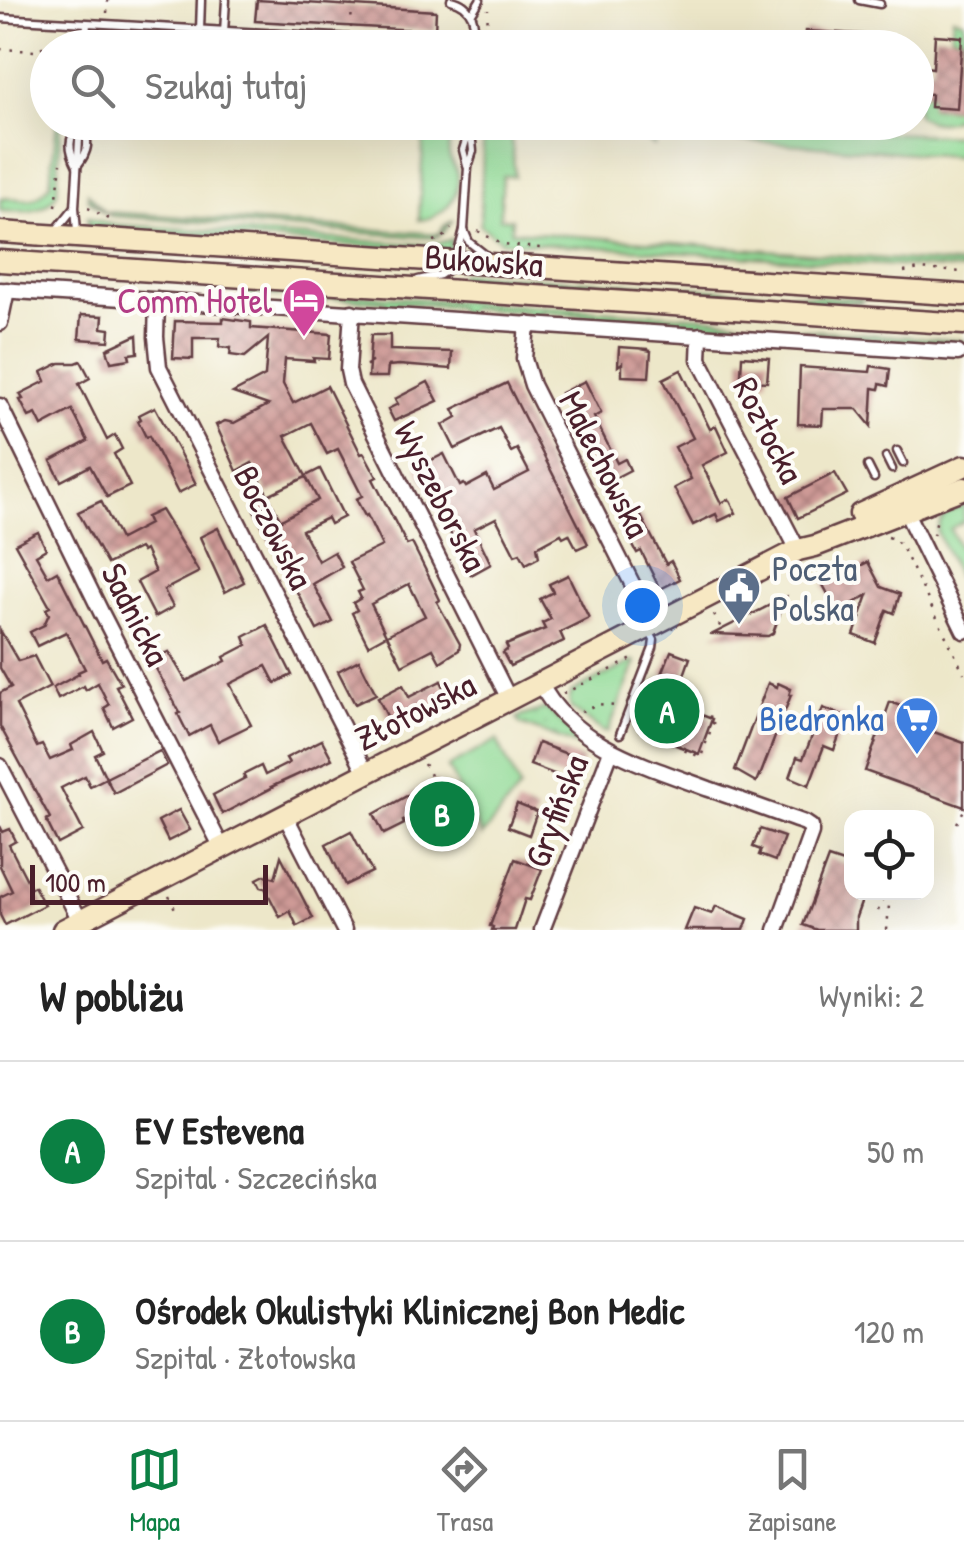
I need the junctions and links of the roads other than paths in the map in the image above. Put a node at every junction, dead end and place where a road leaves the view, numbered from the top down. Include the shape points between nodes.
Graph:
1 (202, 0) edge
2 (226, 0) edge
3 (450, 0) edge
4 (480, 0) edge
5 (860, 0) edge
6 (460, 1) edge
7 (880, 4) dead end
8 (472, 13) junction
9 (0, 18) edge
10 (87, 24) junction
11 (86, 30) edge
12 (200, 30) joint
13 (224, 30) edge
14 (475, 30) edge
15 (79, 140) edge
16 (471, 140) edge
17 (75, 208) junction
18 (464, 230) junction
19 (0, 232) edge
20 (44, 236) junction
21 (78, 240) junction
22 (0, 261) edge
23 (456, 262) junction
24 (501, 265) junction
25 (392, 286) junction
26 (4, 290) edge
27 (964, 295) edge
28 (157, 300) junction
29 (352, 312) junction
30 (0, 323) edge
31 (527, 324) junction
32 (964, 324) edge
33 (700, 335) junction
34 (958, 352) dead end
35 (0, 406) edge
36 (897, 451) dead end
37 (886, 457) dead end
38 (903, 463) dead end
39 (868, 466) dead end
40 (964, 466) edge
41 (892, 469) dead end
42 (874, 478) dead end
43 (964, 488) edge
44 (901, 503) junction
45 (798, 550) junction
46 (650, 626) junction
47 (964, 631) edge
48 (548, 689) junction
49 (509, 699) junction
50 (620, 734) dead end
51 (612, 751) junction
52 (0, 766) edge
53 (366, 774) junction
54 (285, 816) junction
55 (222, 848) junction
56 (76, 927) edge
57 (344, 930) edge
58 (542, 930) edge
59 (776, 930) edge

1 - 12 lane
2 - 13 lane
3 - 6 lane
4 - 8 lane
5 - 7 lane
6 - 8 lane
8 - 14 lane
9 - 10 lane
10 - 11 lane
10 - 12 lane
15 - 17 lane
16 - 18 lane
17 - 20 lane
17 - 21 lane
18 - 23 lane
18 - 24 lane
19 - 20 main road, Bukowska
20 - 21 main road, Bukowska
21 - 23 main road, Bukowska
22 - 25 main road, Bukowska
23 - 24 main road, Bukowska
23 - 25 lane via 440,275
24 - 27 main road, Bukowska
25 - 32 main road, Bukowska
26 - 28 street, Bukowska
26 - 30 street
28 - 29 street, Bukowska
28 - 53 street, Boczowska via 160,367
29 - 31 street, Bukowska
29 - 49 street, Wyszeborska via 351,384
31 - 33 street, Bukowska
31 - 46 street, Malechowska via 526,372
33 - 34 street, Bukowska
33 - 45 street, Roztocka via 698,359
35 - 55 street, Sadnicka
36 - 38 lane
37 - 41 lane
39 - 42 lane
40 - 44 main road, Złotowska
43 - 44 main road, Złotowska
44 - 45 main road, Złotowska via 812,538
44 - 47 street
45 - 46 main road, Złotowska
46 - 48 main road, Złotowska
46 - 50 lane, Gryfińska via 652,648
48 - 49 main road, Złotowska
48 - 51 street, Gryfińska via 561,715
49 - 53 main road, Złotowska
51 - 58 street, Gryfińska
51 - 59 street via 811,827
52 - 56 street
53 - 54 main road, Złotowska
54 - 55 main road, Złotowska
54 - 57 street
55 - 56 main road, Złotowska

